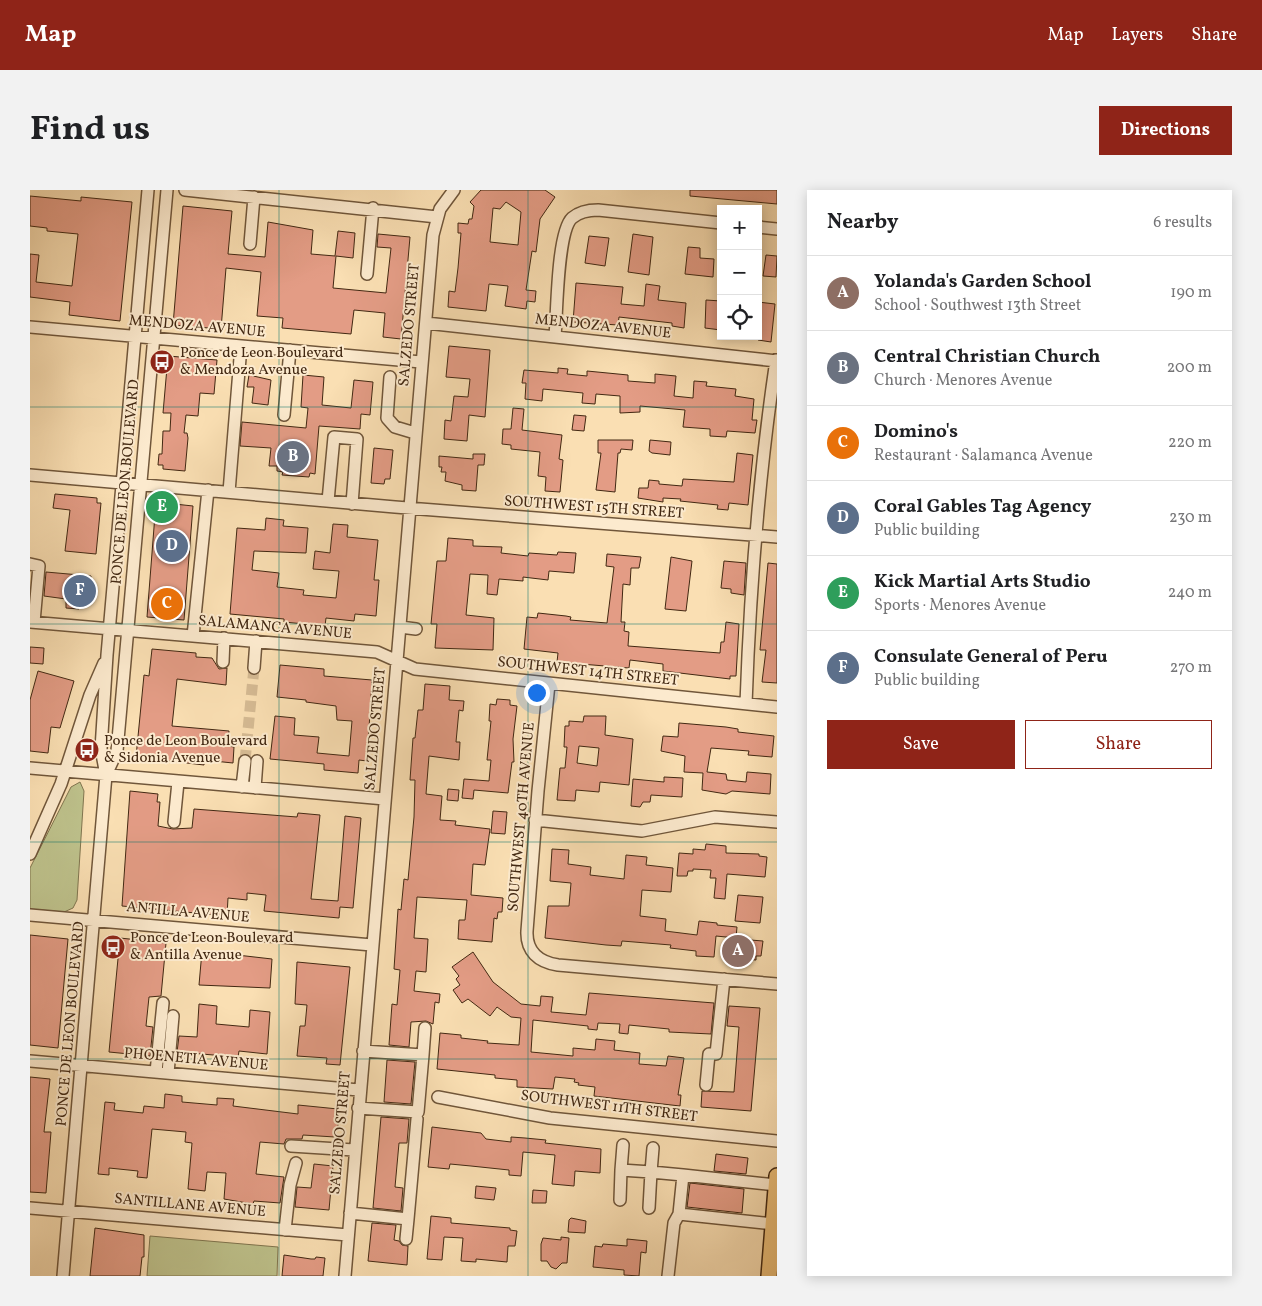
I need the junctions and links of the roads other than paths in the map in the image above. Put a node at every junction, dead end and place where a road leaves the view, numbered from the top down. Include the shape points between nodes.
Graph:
1 (148, 190) edge
2 (167, 190) edge
3 (185, 190) edge
4 (454, 190) edge
5 (243, 193) edge
6 (271, 194) edge
7 (254, 197) junction
8 (373, 208) junction
9 (437, 216) junction
10 (717, 223) edge
11 (762, 227) edge
12 (777, 229) edge
13 (250, 244) dead end
14 (367, 274) dead end
15 (426, 323) junction
16 (30, 327) edge
17 (134, 337) junction
18 (555, 337) junction
19 (153, 339) junction
20 (241, 346) junction
21 (290, 350) junction
22 (776, 360) edge
23 (421, 362) junction
24 (390, 377) dead end
25 (284, 415) dead end
26 (415, 432) junction
27 (30, 475) edge
28 (122, 483) junction
29 (141, 485) junction
30 (208, 490) junction
31 (229, 492) junction
32 (328, 501) junction
33 (352, 504) junction
34 (409, 508) junction
35 (756, 535) junction
36 (777, 536) edge
37 (30, 564) edge
38 (32, 622) edge
39 (400, 627) junction
40 (109, 628) junction
41 (416, 629) dead end
42 (128, 630) junction
43 (194, 636) junction
44 (224, 638) junction
45 (256, 641) junction
46 (107, 655) junction
47 (397, 660) junction
48 (223, 662) dead end
49 (254, 668) tunnel mouth
50 (549, 684) junction
51 (746, 704) junction
52 (777, 707) edge
53 (30, 768) edge
54 (66, 771) junction
55 (106, 775) junction
56 (178, 782) junction
57 (242, 787) junction
58 (254, 788) junction
59 (386, 799) junction
60 (535, 820) junction
61 (174, 822) dead end
62 (777, 822) edge
63 (30, 854) edge
64 (30, 915) edge
65 (95, 920) junction
66 (372, 945) junction
67 (724, 979) junction
68 (777, 984) edge
69 (163, 1004) dead end
70 (173, 1016) dead end
71 (425, 1028) dead end
72 (363, 1051) junction
73 (423, 1055) junction
74 (30, 1061) edge
75 (82, 1066) junction
76 (156, 1072) junction
77 (168, 1073) junction
78 (706, 1085) dead end
79 (359, 1090) junction
80 (438, 1097) dead end
81 (358, 1108) junction
82 (417, 1119) dead end
83 (777, 1140) edge
84 (623, 1145) dead end
85 (291, 1146) dead end
86 (653, 1148) dead end
87 (354, 1150) junction
88 (296, 1163) dead end
89 (621, 1170) junction
90 (651, 1172) junction
91 (682, 1175) junction
92 (777, 1176) edge
93 (776, 1185) edge
94 (620, 1200) dead end
95 (30, 1208) edge
96 (649, 1208) dead end
97 (69, 1211) junction
98 (350, 1213) junction
99 (679, 1214) junction
100 (408, 1219) junction
101 (773, 1224) junction
102 (285, 1230) junction
103 (348, 1235) junction
104 (406, 1239) dead end
105 (63, 1276) edge
106 (345, 1276) edge
107 (668, 1276) edge
108 (769, 1276) edge

1 - 17 street, PONCE DE LEON BOULEVARD
2 - 19 street, PONCE DE LEON BOULEVARD
3 - 5 street
4 - 9 street, SALZEDO STREET
5 - 7 street
6 - 7 street
6 - 8 street
7 - 13 street
8 - 9 street
8 - 14 street
9 - 15 street, SALZEDO STREET
10 - 18 street via 598,210 573,217 563,243
11 - 12 street
15 - 18 street, MENDOZA AVENUE
15 - 23 street, SALZEDO STREET
16 - 17 street, MENDOZA AVENUE
17 - 19 street, MENDOZA AVENUE
17 - 28 street, PONCE DE LEON BOULEVARD
18 - 22 street, MENDOZA AVENUE
19 - 20 street, MENDOZA AVENUE
19 - 29 street, PONCE DE LEON BOULEVARD
20 - 21 street, MENDOZA AVENUE
20 - 31 street
21 - 23 street, MENDOZA AVENUE
21 - 25 street
22 - 35 street via 764,442
23 - 26 street, SALZEDO STREET
24 - 26 street via 387,418 395,427
26 - 34 street, SALZEDO STREET
27 - 28 street, SOUTHWEST 15TH STREET
28 - 29 street, SOUTHWEST 15TH STREET
28 - 40 street, PONCE DE LEON BOULEVARD
29 - 30 street, SOUTHWEST 15TH STREET
29 - 42 street, PONCE DE LEON BOULEVARD
30 - 31 street, SOUTHWEST 15TH STREET
30 - 43 street
31 - 32 street, SOUTHWEST 15TH STREET
32 - 33 street, SOUTHWEST 15TH STREET
32 - 33 street via 334,437 357,439
33 - 34 street, SOUTHWEST 15TH STREET
34 - 35 street, SOUTHWEST 15TH STREET
34 - 39 street, SALZEDO STREET via 412,548
35 - 36 street, SOUTHWEST 15TH STREET
35 - 51 street
37 - 38 street via 39,566
38 - 40 street, SALAMANCA AVENUE
39 - 41 street
39 - 47 street, SALZEDO STREET
40 - 42 street, SALAMANCA AVENUE
40 - 46 street, PONCE DE LEON BOULEVARD
42 - 43 street, SALAMANCA AVENUE
42 - 55 street, PONCE DE LEON BOULEVARD via 117,751
43 - 44 street, SALAMANCA AVENUE
44 - 45 street, SALAMANCA AVENUE
44 - 48 street
45 - 47 street, SALAMANCA AVENUE via 377,652
45 - 49 street
46 - 54 street via 90,695
46 - 55 street, PONCE DE LEON BOULEVARD via 101,750
47 - 50 street, SOUTHWEST 14TH STREET via 415,669
47 - 59 street, SALZEDO STREET
50 - 51 street, SOUTHWEST 14TH STREET
50 - 60 street, SOUTHWEST 40TH AVENUE
51 - 52 street, SOUTHWEST 14TH STREET
53 - 54 street
54 - 55 street
54 - 63 street
55 - 56 street
55 - 65 street, PONCE DE LEON BOULEVARD
56 - 57 street
56 - 61 street
57 - 58 street
57 - 58 street via 251,761
58 - 59 street
59 - 66 street, SALZEDO STREET
60 - 62 street via 642,831 715,817
60 - 67 street, SOUTHWEST 40TH AVENUE via 527,931 527,943 532,952 545,961 558,964
64 - 65 street, ANTILLA AVENUE
65 - 66 street, ANTILLA AVENUE
65 - 75 street, PONCE DE LEON BOULEVARD
66 - 72 street, SALZEDO STREET
67 - 68 street
67 - 78 street via 716,1054 710,1054
69 - 76 street
70 - 77 street
71 - 73 street
72 - 73 street
72 - 79 street, SALZEDO STREET
73 - 81 street via 418,1112
74 - 75 street, PHOENETIA AVENUE
75 - 76 street, PHOENETIA AVENUE
75 - 97 street, PONCE DE LEON BOULEVARD
76 - 77 street, PHOENETIA AVENUE
77 - 79 street, PHOENETIA AVENUE
79 - 81 street, SALZEDO STREET
80 - 83 street, SOUTHWEST 11TH STREET via 550,1118
81 - 87 street, SALZEDO STREET
82 - 100 street
84 - 89 street
85 - 87 street
86 - 90 street
87 - 98 street, SALZEDO STREET
88 - 102 street
89 - 90 street
89 - 94 street
90 - 91 street
90 - 96 street
91 - 93 street
91 - 99 street
92 - 93 main road
93 - 101 main road
95 - 97 street, SANTILLANE AVENUE
97 - 102 street, SANTILLANE AVENUE
97 - 105 street, PONCE DE LEON BOULEVARD
98 - 100 street
98 - 103 street, SALZEDO STREET
99 - 101 street
99 - 107 street via 674,1223
100 - 104 street
101 - 108 main road
102 - 103 street, SANTILLANE AVENUE
103 - 106 street, SALZEDO STREET

